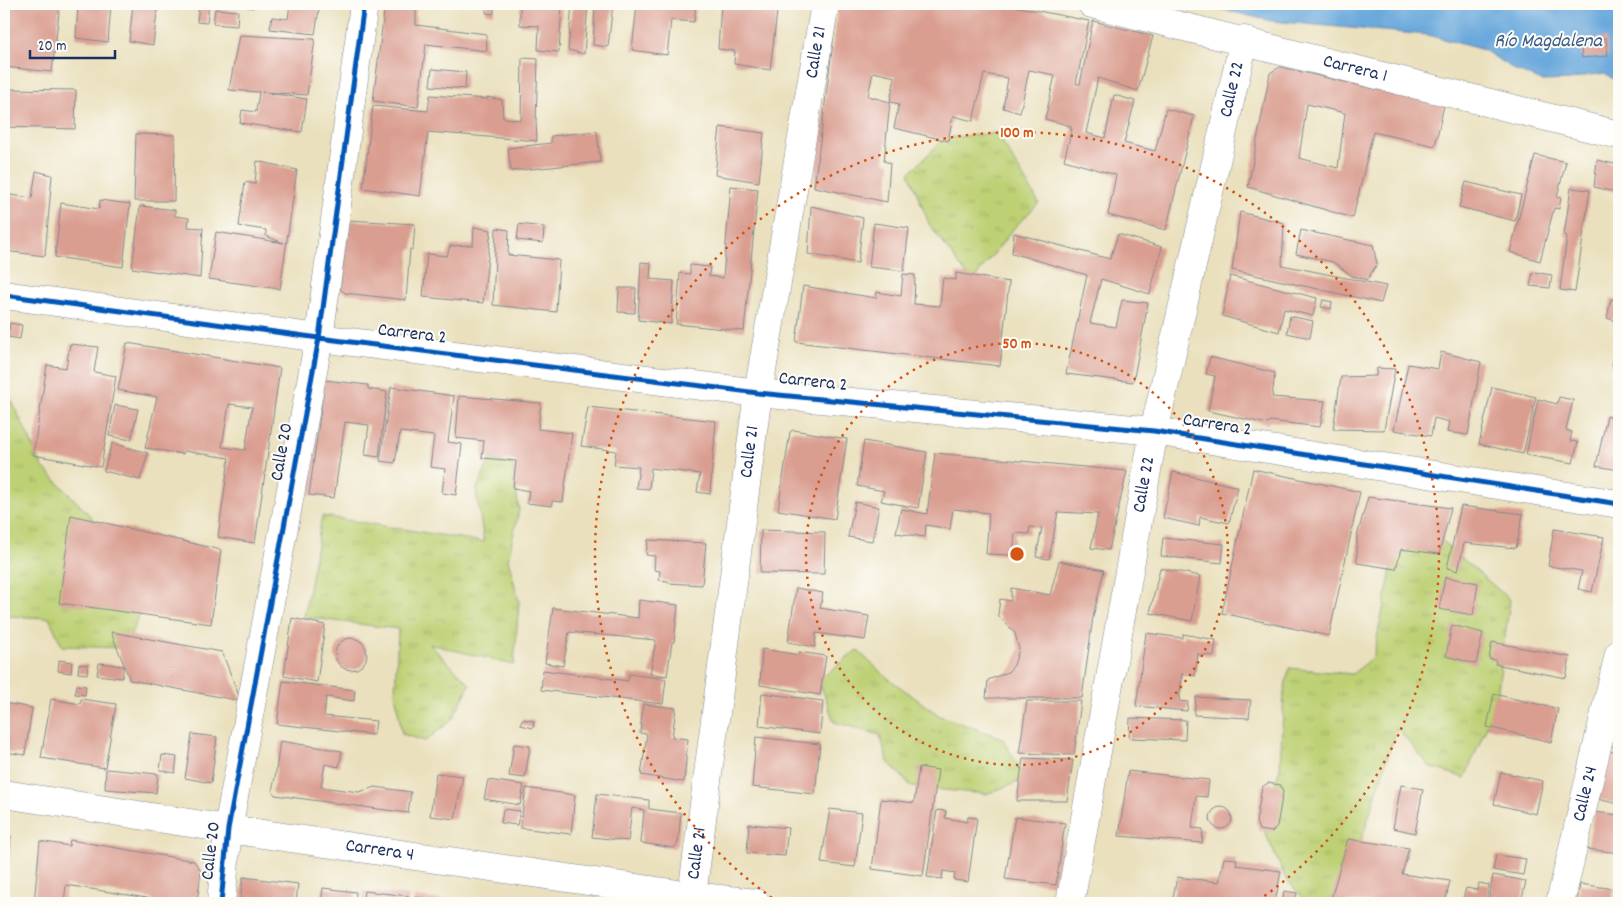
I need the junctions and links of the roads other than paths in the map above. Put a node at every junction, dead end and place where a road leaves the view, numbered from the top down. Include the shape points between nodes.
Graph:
1 (364, 4) edge
2 (825, 4) edge
3 (1092, 4) edge
4 (1244, 40) junction
5 (1619, 135) edge
6 (4, 295) edge
7 (319, 338) junction
8 (758, 392) junction
9 (1154, 431) junction
10 (1619, 504) edge
11 (1619, 654) edge
12 (4, 794) edge
13 (228, 830) junction
14 (692, 900) edge
15 (221, 903) edge
16 (756, 903) edge
17 (1070, 903) edge
18 (1560, 903) edge

1 - 7 street, Calle 20
2 - 8 street, Calle 21
3 - 4 street, Carrera 1
4 - 5 street, Carrera 1
4 - 9 street, Calle 22
6 - 7 street, Carrera 2
7 - 8 street, Carrera 2
7 - 13 street, Calle 20
8 - 9 street, Carrera 2
8 - 14 street, Calle 21
9 - 10 street, Carrera 2
9 - 17 street, Calle 22
11 - 18 street, Calle 24
12 - 13 street, Carrera 4
13 - 14 street, Carrera 4
13 - 15 street, Calle 20
14 - 16 street, Carrera 4

